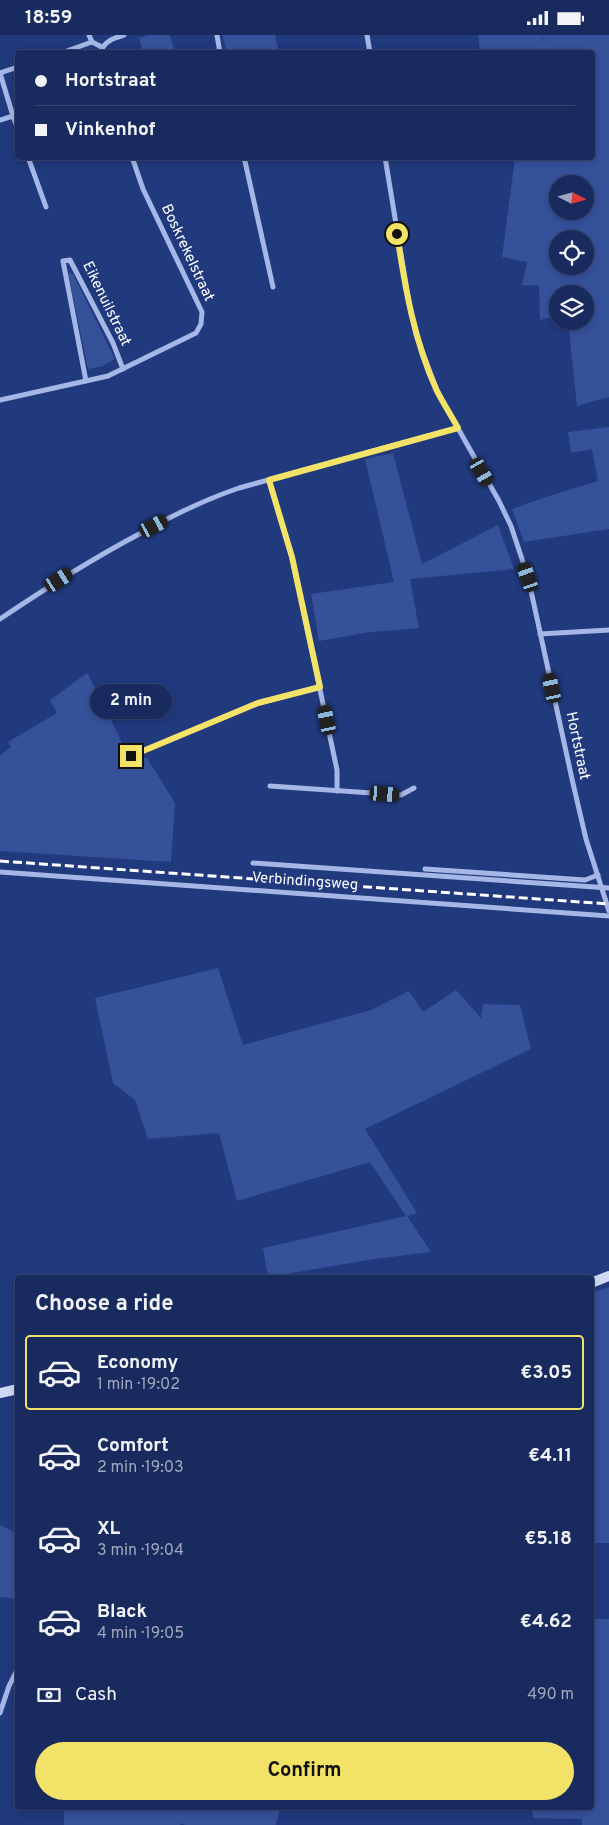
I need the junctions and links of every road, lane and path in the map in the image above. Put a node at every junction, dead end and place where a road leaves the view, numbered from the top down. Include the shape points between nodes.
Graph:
1 (89, 35) edge
2 (124, 35) edge
3 (216, 35) edge
4 (367, 35) edge
5 (92, 42) junction
6 (69, 50) edge
7 (101, 50) edge
8 (219, 50) edge
9 (370, 50) edge
10 (15, 68) edge
11 (0, 72) edge
12 (15, 115) edge
13 (0, 120) edge
14 (29, 160) edge
15 (133, 160) edge
16 (245, 160) edge
17 (385, 160) edge
18 (46, 207) dead end
19 (274, 287) dead end
20 (123, 369) junction
21 (86, 381) junction
22 (0, 400) edge
23 (458, 428) junction
24 (269, 480) junction
25 (0, 619) edge
26 (609, 630) edge
27 (540, 634) junction
28 (320, 687) junction
29 (131, 756) dead end
30 (270, 786) dead end
31 (414, 789) dead end
32 (338, 791) junction
33 (254, 863) dead end
34 (425, 869) dead end
35 (0, 872) edge
36 (598, 875) junction
37 (602, 887) junction
38 (609, 888) edge
39 (609, 911) edge
40 (609, 917) edge
41 (609, 1276) edge
42 (594, 1282) edge
43 (15, 1390) edge
44 (0, 1393) edge
45 (15, 1674) edge
46 (0, 1713) edge

1 - 5 street
2 - 7 street via 110,40
3 - 8 street
4 - 9 street
5 - 6 street
5 - 7 street
10 - 11 street
11 - 12 street
12 - 13 street
14 - 18 street
15 - 20 street, Boskrekelstraat via 143,189 202,311 202,324 196,333
16 - 19 street
17 - 23 street, Hortstraat via 408,303 416,334 437,391
20 - 21 street, Boskrekelstraat
20 - 21 street, Eikenuilstraat via 70,260 63,261
21 - 22 street, Boskrekelstraat
23 - 24 street
23 - 27 street, Hortstraat via 511,526 528,577
24 - 25 street via 211,497 186,509 73,571
24 - 28 street via 292,557
26 - 27 street
27 - 36 street, Hortstraat via 586,839
28 - 29 street via 258,703
28 - 32 street via 337,770
30 - 32 street
31 - 32 street via 401,795
33 - 37 street
34 - 36 street via 585,881
35 - 40 street, Verbindingsweg
36 - 37 street, Hortstraat
37 - 38 street
37 - 39 street, Hortstraat
41 - 42 street
43 - 44 street
45 - 46 street

